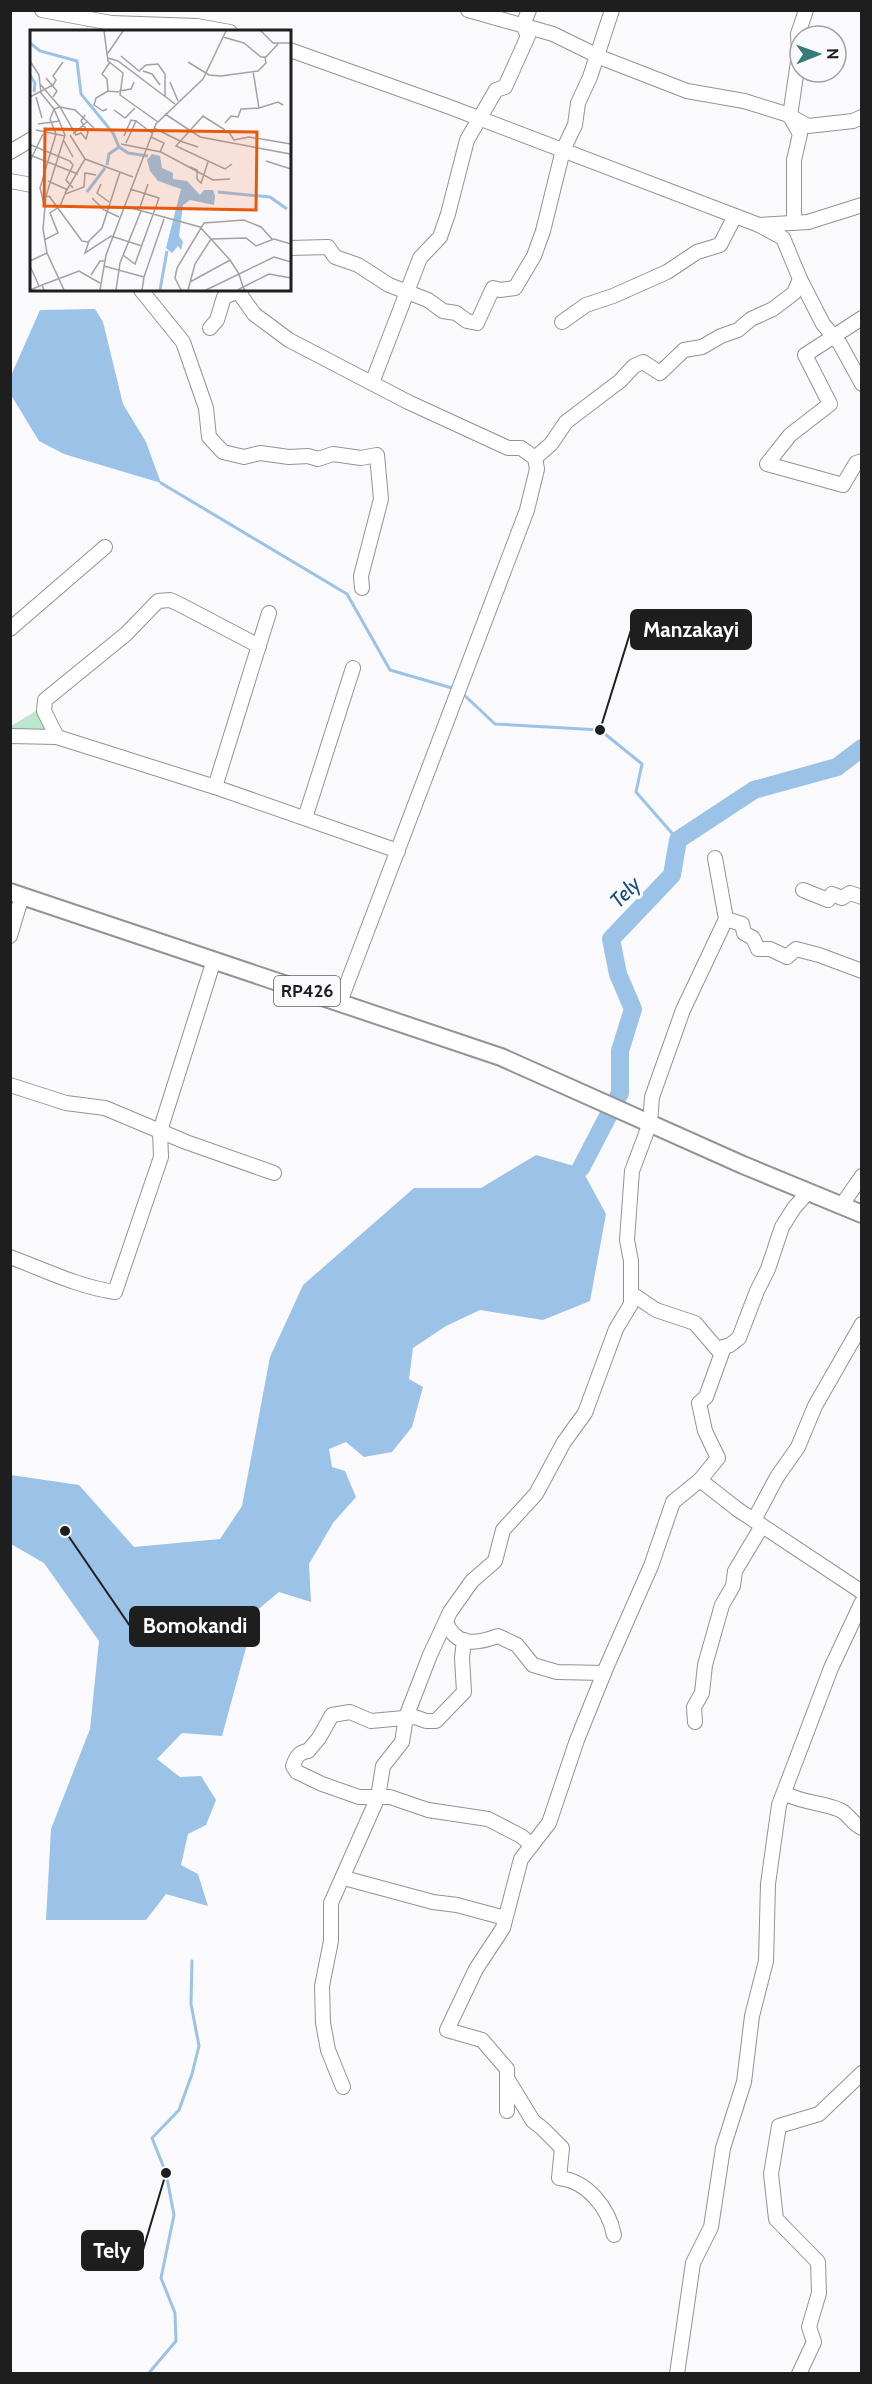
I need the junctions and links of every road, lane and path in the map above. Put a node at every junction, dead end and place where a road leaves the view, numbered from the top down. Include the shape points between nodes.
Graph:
1 (42, 10) edge
2 (468, 10) edge
3 (529, 10) edge
4 (612, 10) edge
5 (806, 10) edge
6 (523, 25) junction
7 (110, 27) edge
8 (136, 28) edge
9 (219, 30) edge
10 (291, 50) edge
11 (597, 56) junction
12 (790, 116) junction
13 (861, 117) edge
14 (478, 118) junction
15 (30, 140) edge
16 (563, 150) junction
17 (10, 153) edge
18 (10, 181) edge
19 (30, 185) edge
20 (861, 205) edge
21 (735, 216) junction
22 (794, 223) junction
23 (759, 225) junction
24 (291, 248) edge
25 (800, 279) junction
26 (142, 291) edge
27 (235, 291) edge
28 (238, 291) edge
29 (408, 292) junction
30 (861, 318) edge
31 (562, 322) dead end
32 (210, 328) dead end
33 (832, 335) junction
34 (372, 383) junction
35 (861, 384) edge
36 (535, 458) junction
37 (861, 460) edge
38 (105, 547) dead end
39 (362, 588) dead end
40 (269, 613) dead end
41 (10, 629) edge
42 (259, 646) junction
43 (353, 668) dead end
44 (10, 736) edge
45 (57, 737) junction
46 (215, 787) junction
47 (305, 818) junction
48 (398, 850) junction
49 (715, 858) dead end
50 (802, 890) dead end
51 (16, 894) edge
52 (861, 897) edge
53 (726, 919) junction
54 (10, 936) edge
55 (214, 960) junction
56 (861, 971) edge
57 (340, 1002) junction
58 (10, 1085) edge
59 (643, 1119) junction
60 (160, 1131) junction
61 (274, 1173) dead end
62 (861, 1176) edge
63 (808, 1192) junction
64 (841, 1206) junction
65 (861, 1214) edge
66 (10, 1257) edge
67 (631, 1293) junction
68 (861, 1324) edge
69 (724, 1347) junction
70 (700, 1480) junction
71 (758, 1523) junction
72 (861, 1592) edge
73 (861, 1602) edge
74 (446, 1622) junction
75 (464, 1640) junction
76 (604, 1673) junction
77 (406, 1717) junction
78 (695, 1722) dead end
79 (784, 1794) junction
80 (378, 1797) junction
81 (861, 1828) edge
82 (532, 1845) junction
83 (344, 1878) junction
84 (505, 1918) junction
85 (861, 2073) edge
86 (507, 2079) junction
87 (342, 2087) dead end
88 (507, 2112) dead end
89 (614, 2235) dead end
90 (677, 2373) edge
91 (799, 2373) edge

1 - 7 street
2 - 6 street
3 - 6 street
4 - 11 street
5 - 12 street via 798,34 799,55
6 - 11 street via 553,34
6 - 14 street via 528,36 513,72
7 - 8 street
8 - 9 street via 197,26
10 - 14 street
11 - 12 street via 687,91 744,101
11 - 16 street
12 - 13 street via 807,126
12 - 22 street via 800,134 794,160
14 - 16 street
14 - 29 street via 467,140 440,237 420,258
15 - 17 street
16 - 21 street
16 - 29 street via 534,256 515,288 493,288 477,323
18 - 19 street
20 - 22 street
21 - 23 street
21 - 31 street via 720,245 697,252 667,272 614,297 586,305
22 - 23 street
23 - 25 street via 783,238
24 - 29 street via 328,247 335,257
25 - 33 street
25 - 36 street via 794,293 773,309 702,347 684,350 660,373 643,362 633,366 620,381 566,422
26 - 39 street via 183,342 206,408 209,437 223,452 244,457 260,453 318,459 333,454 361,458 377,455 381,499 361,576
27 - 32 street via 224,297 217,320
28 - 34 street via 254,314 289,340
29 - 34 street
30 - 33 street
33 - 35 street
33 - 37 street via 805,355 830,404 790,435 768,464 843,485
34 - 36 street
36 - 48 street via 537,469 527,510
38 - 41 street
40 - 42 street
42 - 45 street via 179,604 159,601 126,634 45,700 44,711
42 - 46 street
43 - 47 street
44 - 45 street
45 - 46 street
46 - 47 street
47 - 48 street
48 - 57 street
49 - 53 street
50 - 52 street via 828,900 832,894
51 - 54 street
51 - 55 main road, RP426
53 - 56 street via 742,924 744,933 753,938 758,949 770,949 787,957 796,949
53 - 59 street via 683,1010
55 - 57 main road, RP426
55 - 60 street
57 - 59 main road, RP426 via 501,1057
58 - 60 street via 66,1103 105,1108
59 - 63 main road, RP426
59 - 67 street via 632,1171 627,1240
60 - 61 street
60 - 66 street via 161,1157 115,1292 99,1290
62 - 64 street
63 - 64 main road, RP426
63 - 69 street via 782,1227 739,1338
64 - 65 main road, RP426
67 - 69 street via 657,1310 694,1323 717,1349
67 - 74 street via 631,1304 616,1329 585,1413 536,1494 502,1530 495,1561 472,1581
68 - 71 street via 815,1406 798,1447 777,1478
69 - 70 street via 706,1397 699,1403 705,1431 718,1458
70 - 71 street
70 - 76 street via 673,1502 651,1566
71 - 72 street
71 - 78 street via 715,1625 702,1693 694,1707
73 - 79 street via 831,1668
74 - 75 street via 450,1632
74 - 77 street
75 - 76 street via 484,1641 498,1636 517,1645 532,1665 557,1672
75 - 77 street via 461,1697 436,1721
76 - 82 street via 549,1823
77 - 80 street via 402,1742 383,1766
77 - 80 street via 371,1721 350,1712 332,1715 308,1751 296,1757 293,1766 297,1772 359,1797
79 - 81 street
79 - 90 street via 768,1884 766,1961 752,2016 744,2082 723,2148 711,2227 693,2263
80 - 82 street via 488,1819
80 - 83 street
82 - 84 street via 521,1859
83 - 84 street
83 - 87 street via 331,1903 331,1941 322,1986 328,2050
84 - 86 street via 447,2030 482,2040 507,2069
85 - 91 street via 819,2114 779,2126 771,2174 776,2219 818,2262 819,2293 809,2327 814,2342
86 - 88 street
86 - 89 street via 533,2121 562,2148 559,2178 579,2185 600,2201 611,2219

